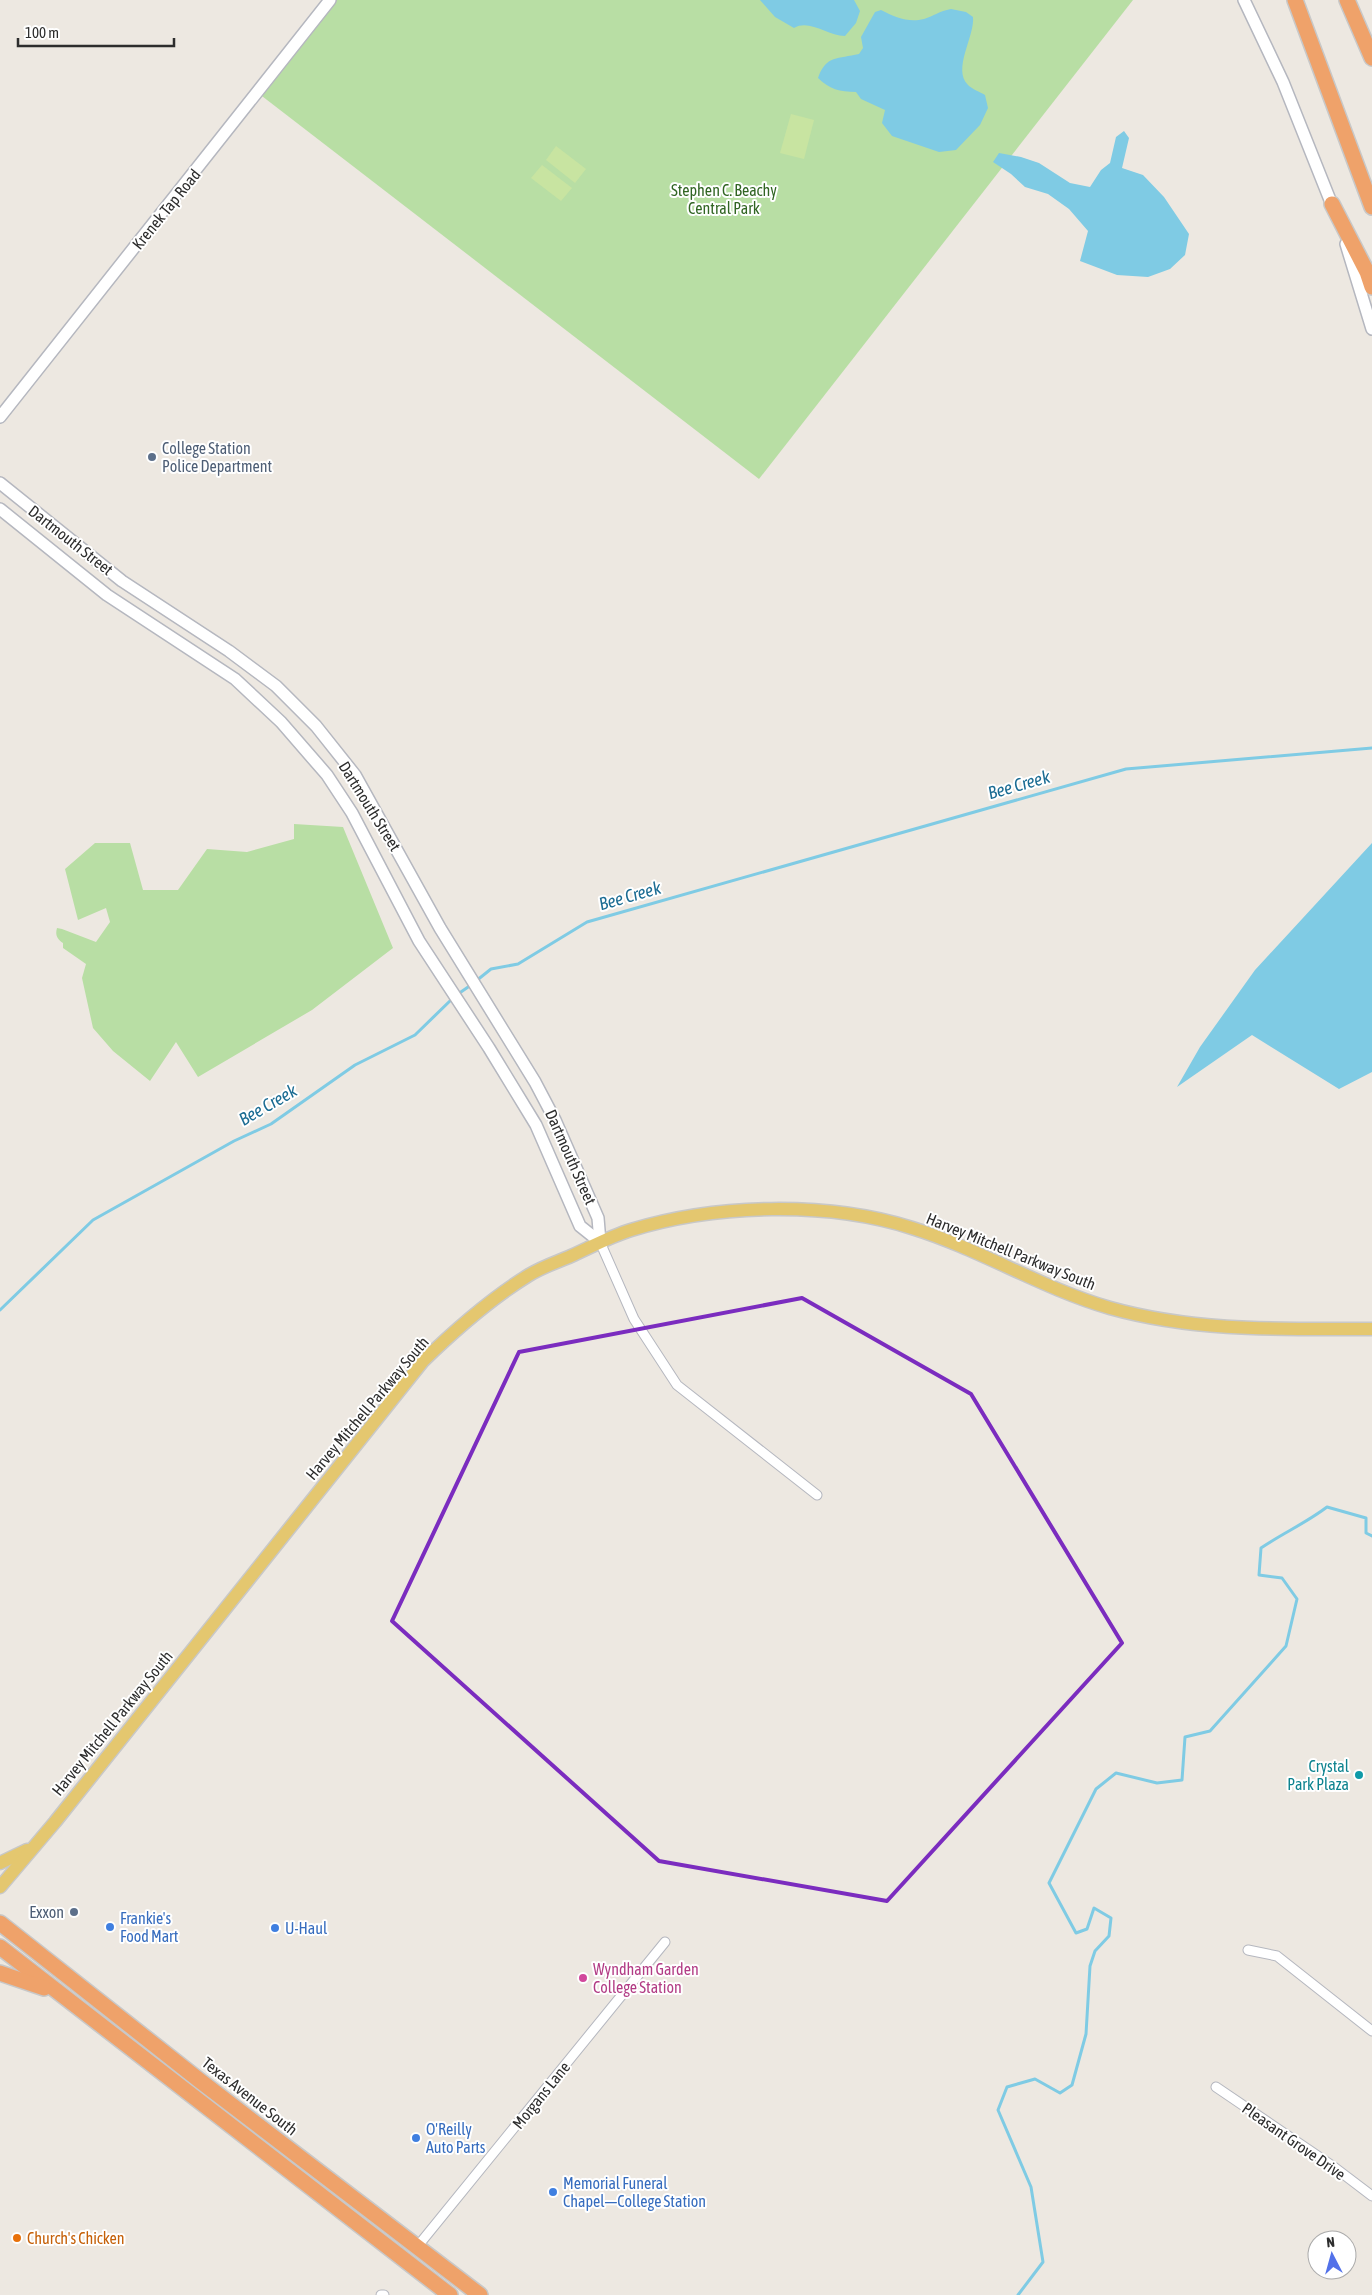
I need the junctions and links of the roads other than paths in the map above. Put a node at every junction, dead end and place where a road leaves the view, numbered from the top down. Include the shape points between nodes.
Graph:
1 (330, 0) edge
2 (1244, 0) edge
3 (1295, 0) edge
4 (1347, 0) edge
5 (1372, 58) edge
6 (1332, 204) junction
7 (1372, 207) edge
8 (1372, 287) edge
9 (1372, 329) edge
10 (0, 417) edge
11 (0, 483) edge
12 (0, 509) edge
13 (600, 1242) junction
14 (1372, 1329) edge
15 (817, 1495) dead end
16 (32, 1848) junction
17 (0, 1863) edge
18 (0, 1887) edge
19 (0, 1923) edge
20 (665, 1942) dead end
21 (0, 1948) edge
22 (1248, 1950) dead end
23 (0, 1974) edge
24 (62, 1996) junction
25 (1372, 2031) edge
26 (1216, 2087) dead end
27 (1372, 2196) edge
28 (417, 2247) junction
29 (450, 2295) edge
30 (480, 2295) edge

1 - 10 street, Krenek Tap Road
2 - 6 street via 1283,82
3 - 7 highway
4 - 5 highway
6 - 8 highway
6 - 9 street
11 - 13 street, Dartmouth Street via 122,581 276,686 316,726 355,776 440,928 535,1082 598,1218
12 - 13 street, Dartmouth Street via 107,595 235,679 281,722 327,775 352,813 419,941 536,1125 580,1226
13 - 14 main road, Harvey Mitchell Parkway South via 629,1230 699,1214 747,1210 826,1212 911,1227 973,1250 1084,1300 1112,1308 1210,1327
13 - 15 street, Dartmouth Street via 634,1319 678,1385
13 - 16 main road, Harvey Mitchell Parkway South via 531,1274 491,1300 423,1361
16 - 17 main road
16 - 18 main road, Harvey Mitchell Parkway South
19 - 28 highway, Texas Avenue South
20 - 28 street, Morgans Lane
21 - 24 highway
22 - 25 street via 1277,1956
23 - 24 highway
24 - 29 highway
26 - 27 street, Pleasant Grove Drive
28 - 30 highway, Texas Avenue South

